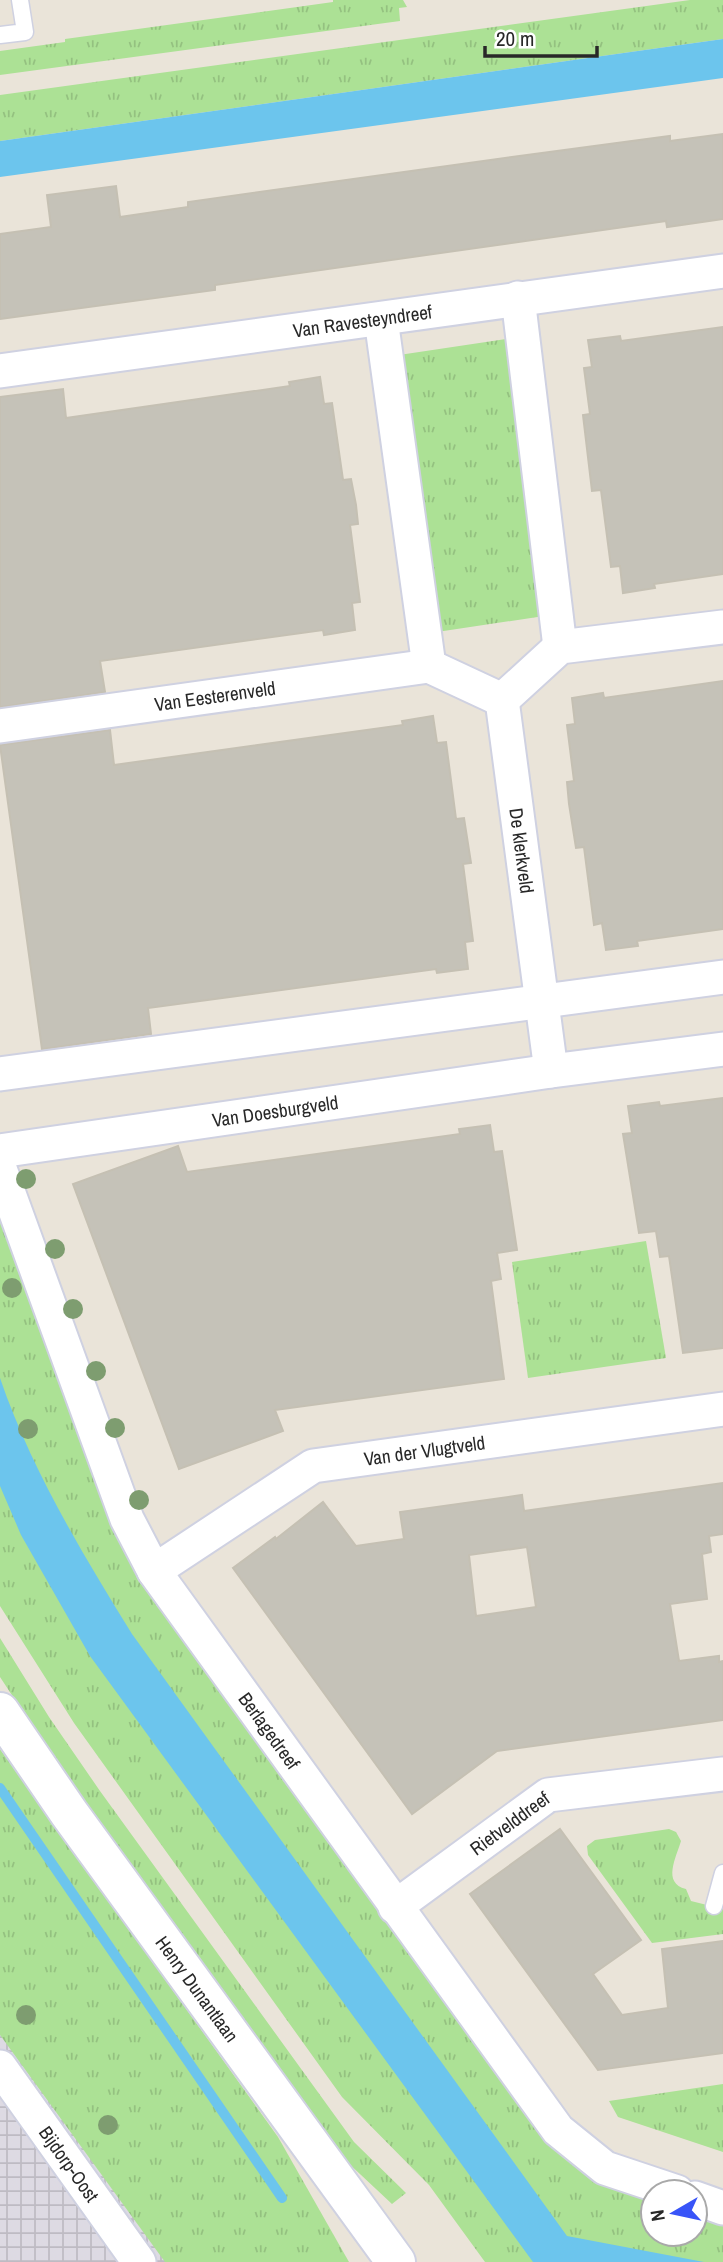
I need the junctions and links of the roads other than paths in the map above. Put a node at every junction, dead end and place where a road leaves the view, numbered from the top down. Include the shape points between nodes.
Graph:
1 (20, 0) edge
2 (0, 35) edge
3 (723, 271) edge
4 (518, 298) junction
5 (381, 319) junction
6 (0, 371) edge
7 (723, 627) edge
8 (560, 647) junction
9 (429, 666) junction
10 (502, 700) junction
11 (0, 726) edge
12 (723, 977) edge
13 (541, 1001) junction
14 (723, 1049) edge
15 (551, 1071) junction
16 (0, 1074) edge
17 (0, 1151) edge
18 (0, 1169) edge
19 (723, 1409) edge
20 (154, 1571) junction
21 (0, 1712) edge
22 (723, 1774) edge
23 (723, 1873) edge
24 (713, 1906) dead end
25 (395, 1907) junction
26 (0, 2067) edge
27 (639, 2179) edge
28 (139, 2262) edge
29 (397, 2262) edge

1 - 2 lane via 24,32
3 - 4 street, Van Ravesteyndreef
4 - 5 street, Van Ravesteyndreef
4 - 8 street
5 - 6 street, Van Ravesteyndreef
5 - 9 street
7 - 8 street
8 - 10 street
9 - 10 street
9 - 11 street, Van Eesterenveld
10 - 13 street, De klerkveld
12 - 13 street
13 - 15 street
13 - 16 street
14 - 15 street, Van Doesburgveld
15 - 17 street, Van Doesburgveld
18 - 20 street, Berlagedreef via 127,1519
19 - 20 street, Van der Vlugtveld via 313,1466
20 - 25 street, Berlagedreef
21 - 29 main road, Henry Dunantlaan
22 - 25 street, Rietvelddreef via 548,1795
23 - 24 lane
25 - 27 street, Berlagedreef via 558,2130 605,2168
26 - 28 street, Bijdorp-Oost

